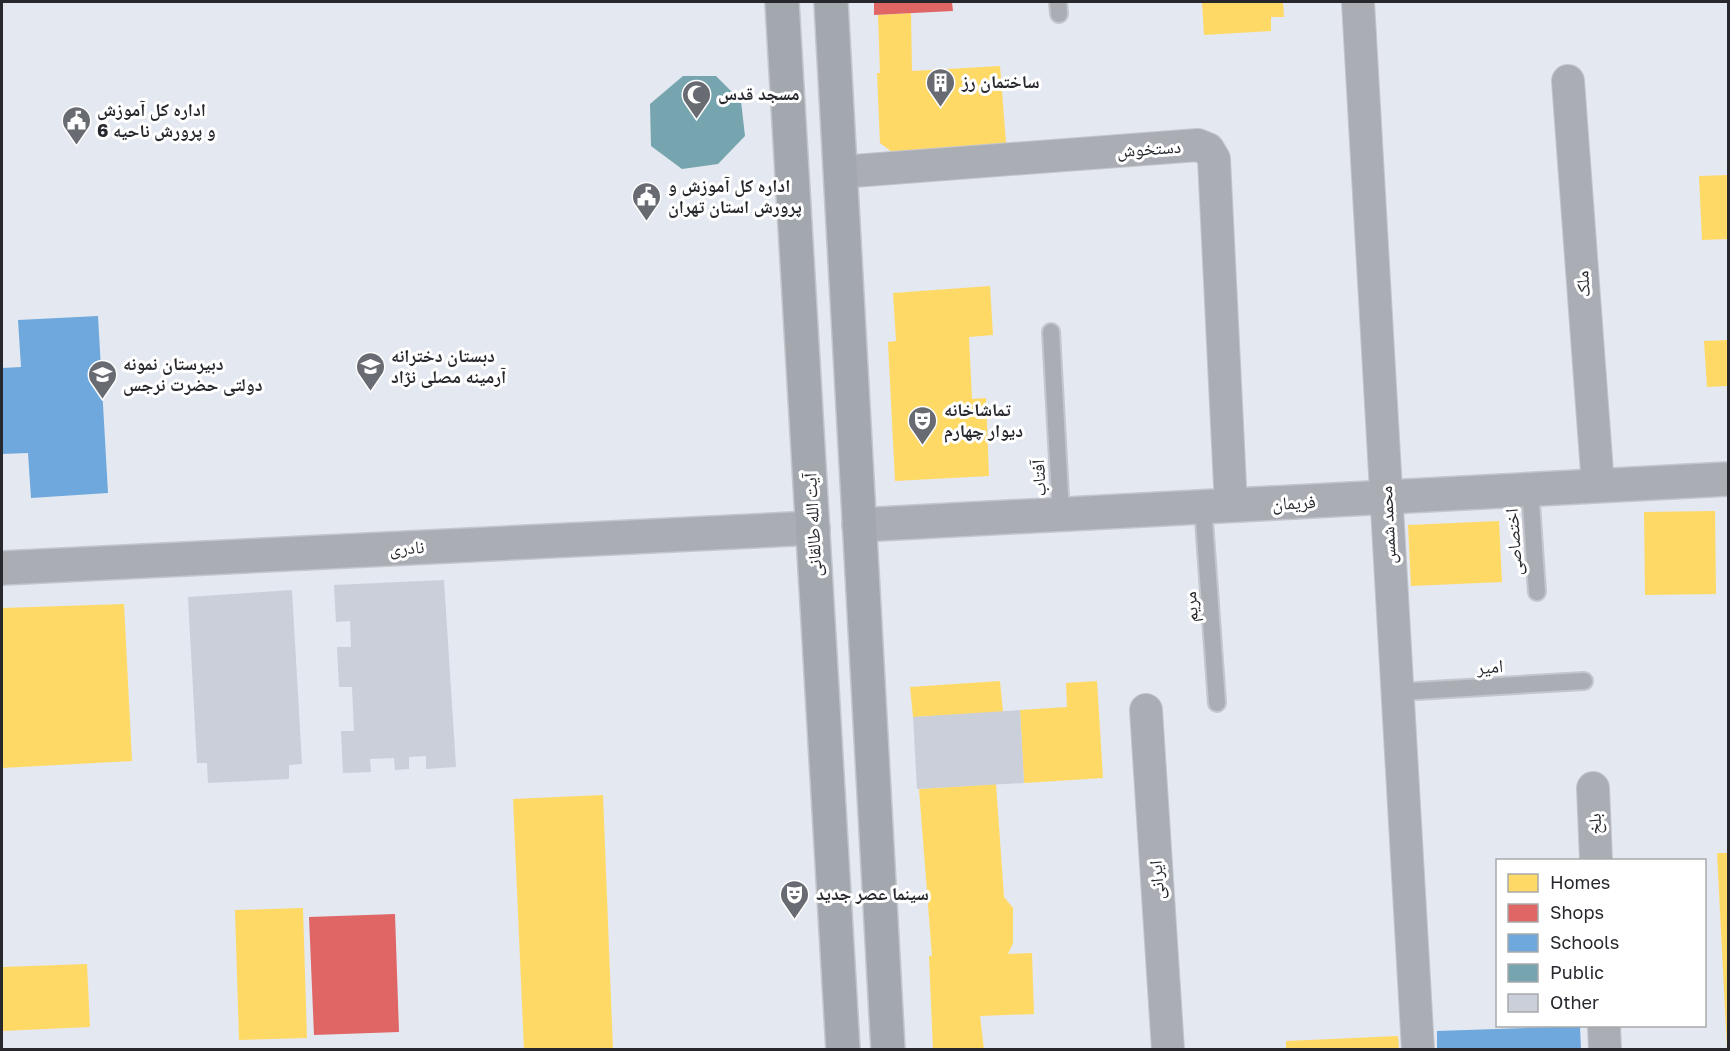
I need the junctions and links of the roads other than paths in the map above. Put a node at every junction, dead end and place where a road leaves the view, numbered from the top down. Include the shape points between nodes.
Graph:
1 (782, 2) edge
2 (831, 2) edge
3 (1358, 2) edge
4 (1568, 81) dead end
5 (840, 172) junction
6 (1051, 332) dead end
7 (1728, 479) edge
8 (1598, 486) junction
9 (1530, 490) junction
10 (1387, 498) junction
11 (1217, 507) junction
12 (1061, 515) junction
13 (859, 525) junction
14 (813, 528) junction
15 (2, 568) edge
16 (1537, 592) dead end
17 (1584, 681) dead end
18 (1398, 692) junction
19 (1217, 703) dead end
20 (1146, 710) dead end
21 (1593, 789) dead end
22 (1596, 859) edge
23 (1604, 1027) edge
24 (843, 1050) edge
25 (888, 1050) edge
26 (1168, 1050) edge
27 (1418, 1050) edge
28 (1605, 1050) edge

1 - 14 main road, آیت الله طالقانی
2 - 5 main road
3 - 10 street, محمد شمس
4 - 8 street, ملک
5 - 11 street, دستخوش via 1198,145 1208,149 1214,159
5 - 13 main road
6 - 12 lane, آفتاب
7 - 8 street, فریمان
8 - 9 street, فریمان
9 - 10 street, فریمان
9 - 16 lane, اختصاصی
10 - 11 street, فریمان
10 - 18 street, محمد شمس
11 - 12 street, فریمان
11 - 19 lane, مریم
12 - 13 street, فریمان
13 - 14 main road
13 - 25 main road
14 - 15 street, نادری
14 - 24 main road, آیت الله طالقانی
17 - 18 lane, امیر
18 - 27 street, محمد شمس
20 - 26 street, ایرانی
21 - 22 street, بلخ
23 - 28 street

